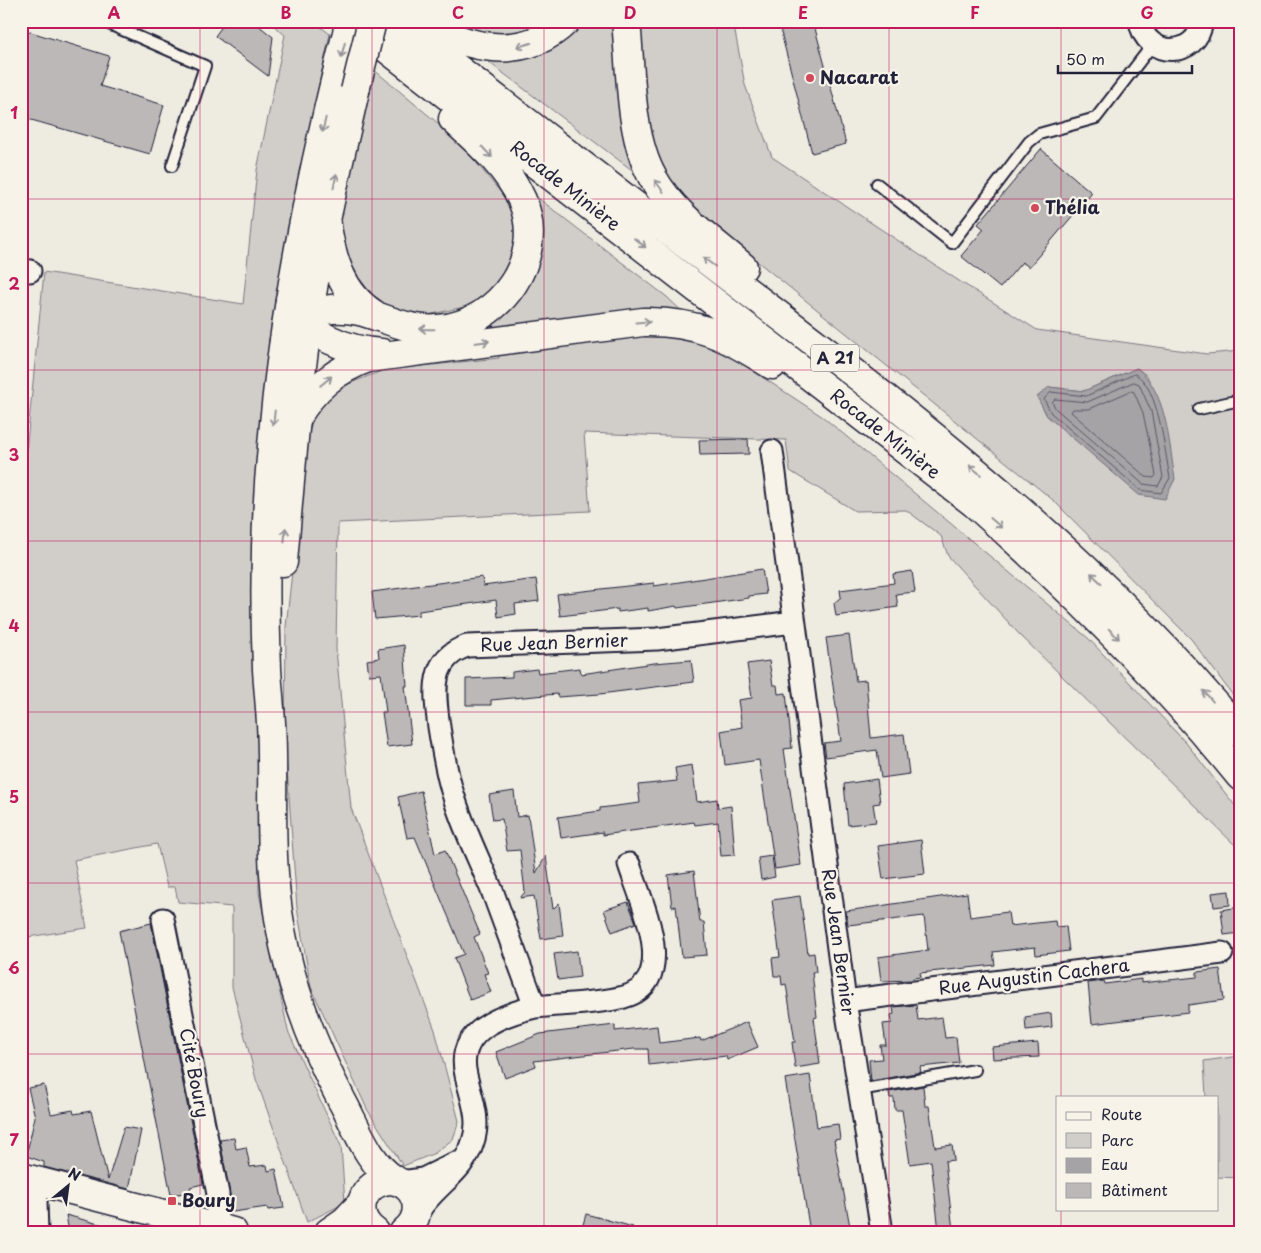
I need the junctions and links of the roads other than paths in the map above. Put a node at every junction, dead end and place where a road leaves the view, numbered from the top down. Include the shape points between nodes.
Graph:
1 (102, 21) edge
2 (351, 21) edge
3 (396, 21) edge
4 (424, 21) edge
5 (566, 21) edge
6 (626, 21) edge
7 (1140, 21) edge
8 (1202, 21) edge
9 (376, 32) edge
10 (1152, 44) junction
11 (345, 84) junction
12 (172, 166) dead end
13 (877, 184) dead end
14 (326, 219) junction
15 (302, 315) junction
16 (383, 320) junction
17 (391, 354) junction
18 (842, 364) junction
19 (1240, 400) edge
20 (1199, 409) dead end
21 (296, 419) junction
22 (772, 451) dead end
23 (918, 459) junction
24 (794, 622) junction
25 (271, 723) junction
26 (1240, 733) edge
27 (1240, 776) edge
28 (628, 864) dead end
29 (163, 919) dead end
30 (1222, 953) dead end
31 (845, 1001) junction
32 (535, 1007) junction
33 (976, 1070) dead end
34 (333, 1084) junction
35 (859, 1090) junction
36 (473, 1144) junction
37 (30, 1179) edge
38 (398, 1181) junction
39 (363, 1200) junction
40 (413, 1224) edge
41 (225, 1230) edge
42 (37, 1232) edge
43 (329, 1232) edge
44 (375, 1232) edge
45 (882, 1232) edge

1 - 12 lane via 205,66
2 - 9 main road, Rocade Minière / A 21
2 -> 11 main road
18 -> 3 main road, Rocade Minière / A 21
5 -> 4 main road via 536,41 511,48 465,42
18 -> 6 main road via 775,296 680,210 654,179 636,121
7 - 10 street
8 - 10 street via 1196,39 1185,47 1165,50
9 - 11 main road, bridge
9 -> 16 main road via 424,91 504,172 522,198 528,235 526,257 515,282 498,303 476,318 439,330 414,329
9 -> 23 main road, Rocade Minière / A 21
10 - 13 lane via 1096,118 1040,134 1029,142 952,243
14 -> 11 main road
11 -> 15 main road via 310,187
14 - 15 main road
14 - 16 main road via 331,250 344,284 358,301
15 - 16 main road via 330,309 354,309
15 - 17 main road via 333,340 358,350
15 - 21 main road
15 -> 25 main road via 284,342 272,447 266,548
21 -> 17 main road via 310,397 334,374 368,358
17 -> 23 main road via 643,322 692,325 733,340
26 -> 18 main road, Rocade Minière / A 21 via 1125,606 1046,531 949,448
19 - 20 lane
25 -> 21 main road
22 - 24 street, Rue Jean Bernier
23 -> 27 main road, Rocade Minière / A 21 via 974,503 1088,608 1152,673
24 - 31 street, Rue Jean Bernier
24 - 32 street, Rue Jean Bernier via 657,639 472,646 458,649 446,660 437,675 435,692 449,780
25 - 34 main road via 273,866 281,934 300,1006
28 - 32 street via 653,942 654,962 649,977 638,990 622,997
29 - 41 street, Cité Boury
30 - 31 street, Rue Augustin Cachera
31 - 35 street, Rue Jean Bernier
32 - 36 street via 488,1024 478,1031 468,1046 464,1063 476,1115
33 - 35 lane
34 - 38 main road via 371,1154 381,1168
34 - 39 main road via 358,1153 364,1179
35 - 45 street, Rue Jean Bernier
36 - 38 street via 446,1170 423,1179
36 - 40 street via 455,1173 428,1198
37 - 41 main road
37 - 42 street via 36,1202
38 - 39 main road via 378,1182
38 - 40 main road via 415,1197
39 - 43 main road via 345,1221
39 - 44 main road via 364,1220

